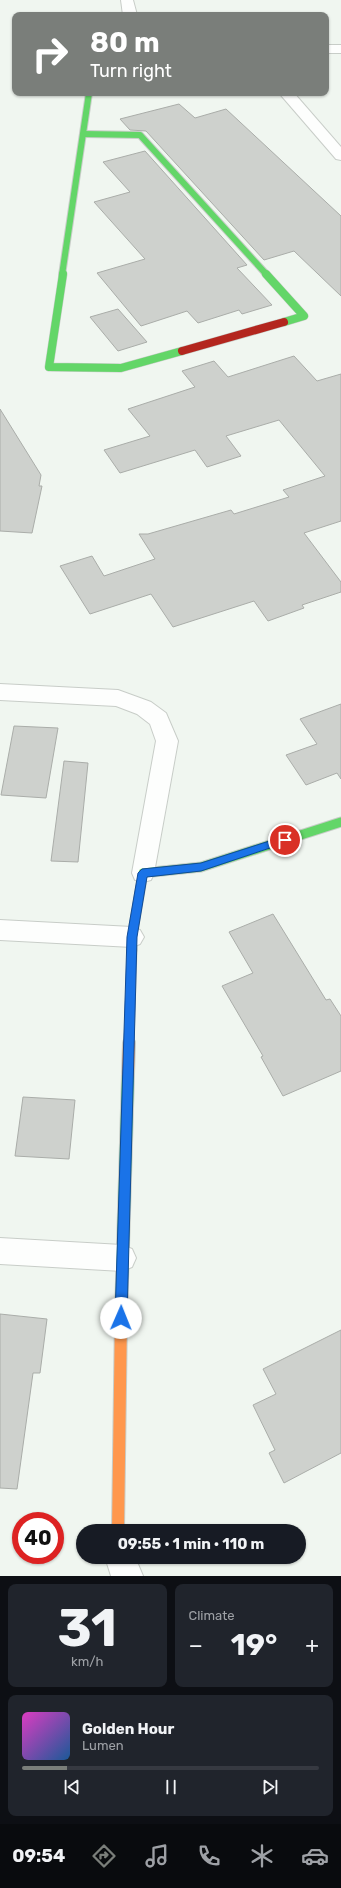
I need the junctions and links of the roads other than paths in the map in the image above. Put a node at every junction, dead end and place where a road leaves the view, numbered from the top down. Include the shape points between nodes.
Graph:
1 (127, 0) edge
2 (129, 12) edge
3 (329, 49) edge
4 (341, 49) edge
5 (89, 96) edge
6 (289, 96) edge
7 (84, 134) junction
8 (341, 156) edge
9 (0, 692) edge
10 (341, 822) edge
11 (142, 873) junction
12 (0, 930) edge
13 (132, 937) junction
14 (0, 1251) edge
15 (122, 1258) junction
16 (118, 1524) edge
17 (123, 1564) edge
18 (127, 1576) edge

1 - 2 street
3 - 4 street
5 - 7 street
6 - 8 street
7 - 7 street via 140,135 304,316 121,368 49,367
9 - 11 street via 118,698 144,708 159,719 167,740
10 - 11 street via 201,867
11 - 13 street
12 - 13 street
13 - 15 street
14 - 15 street
15 - 16 street
17 - 18 street

